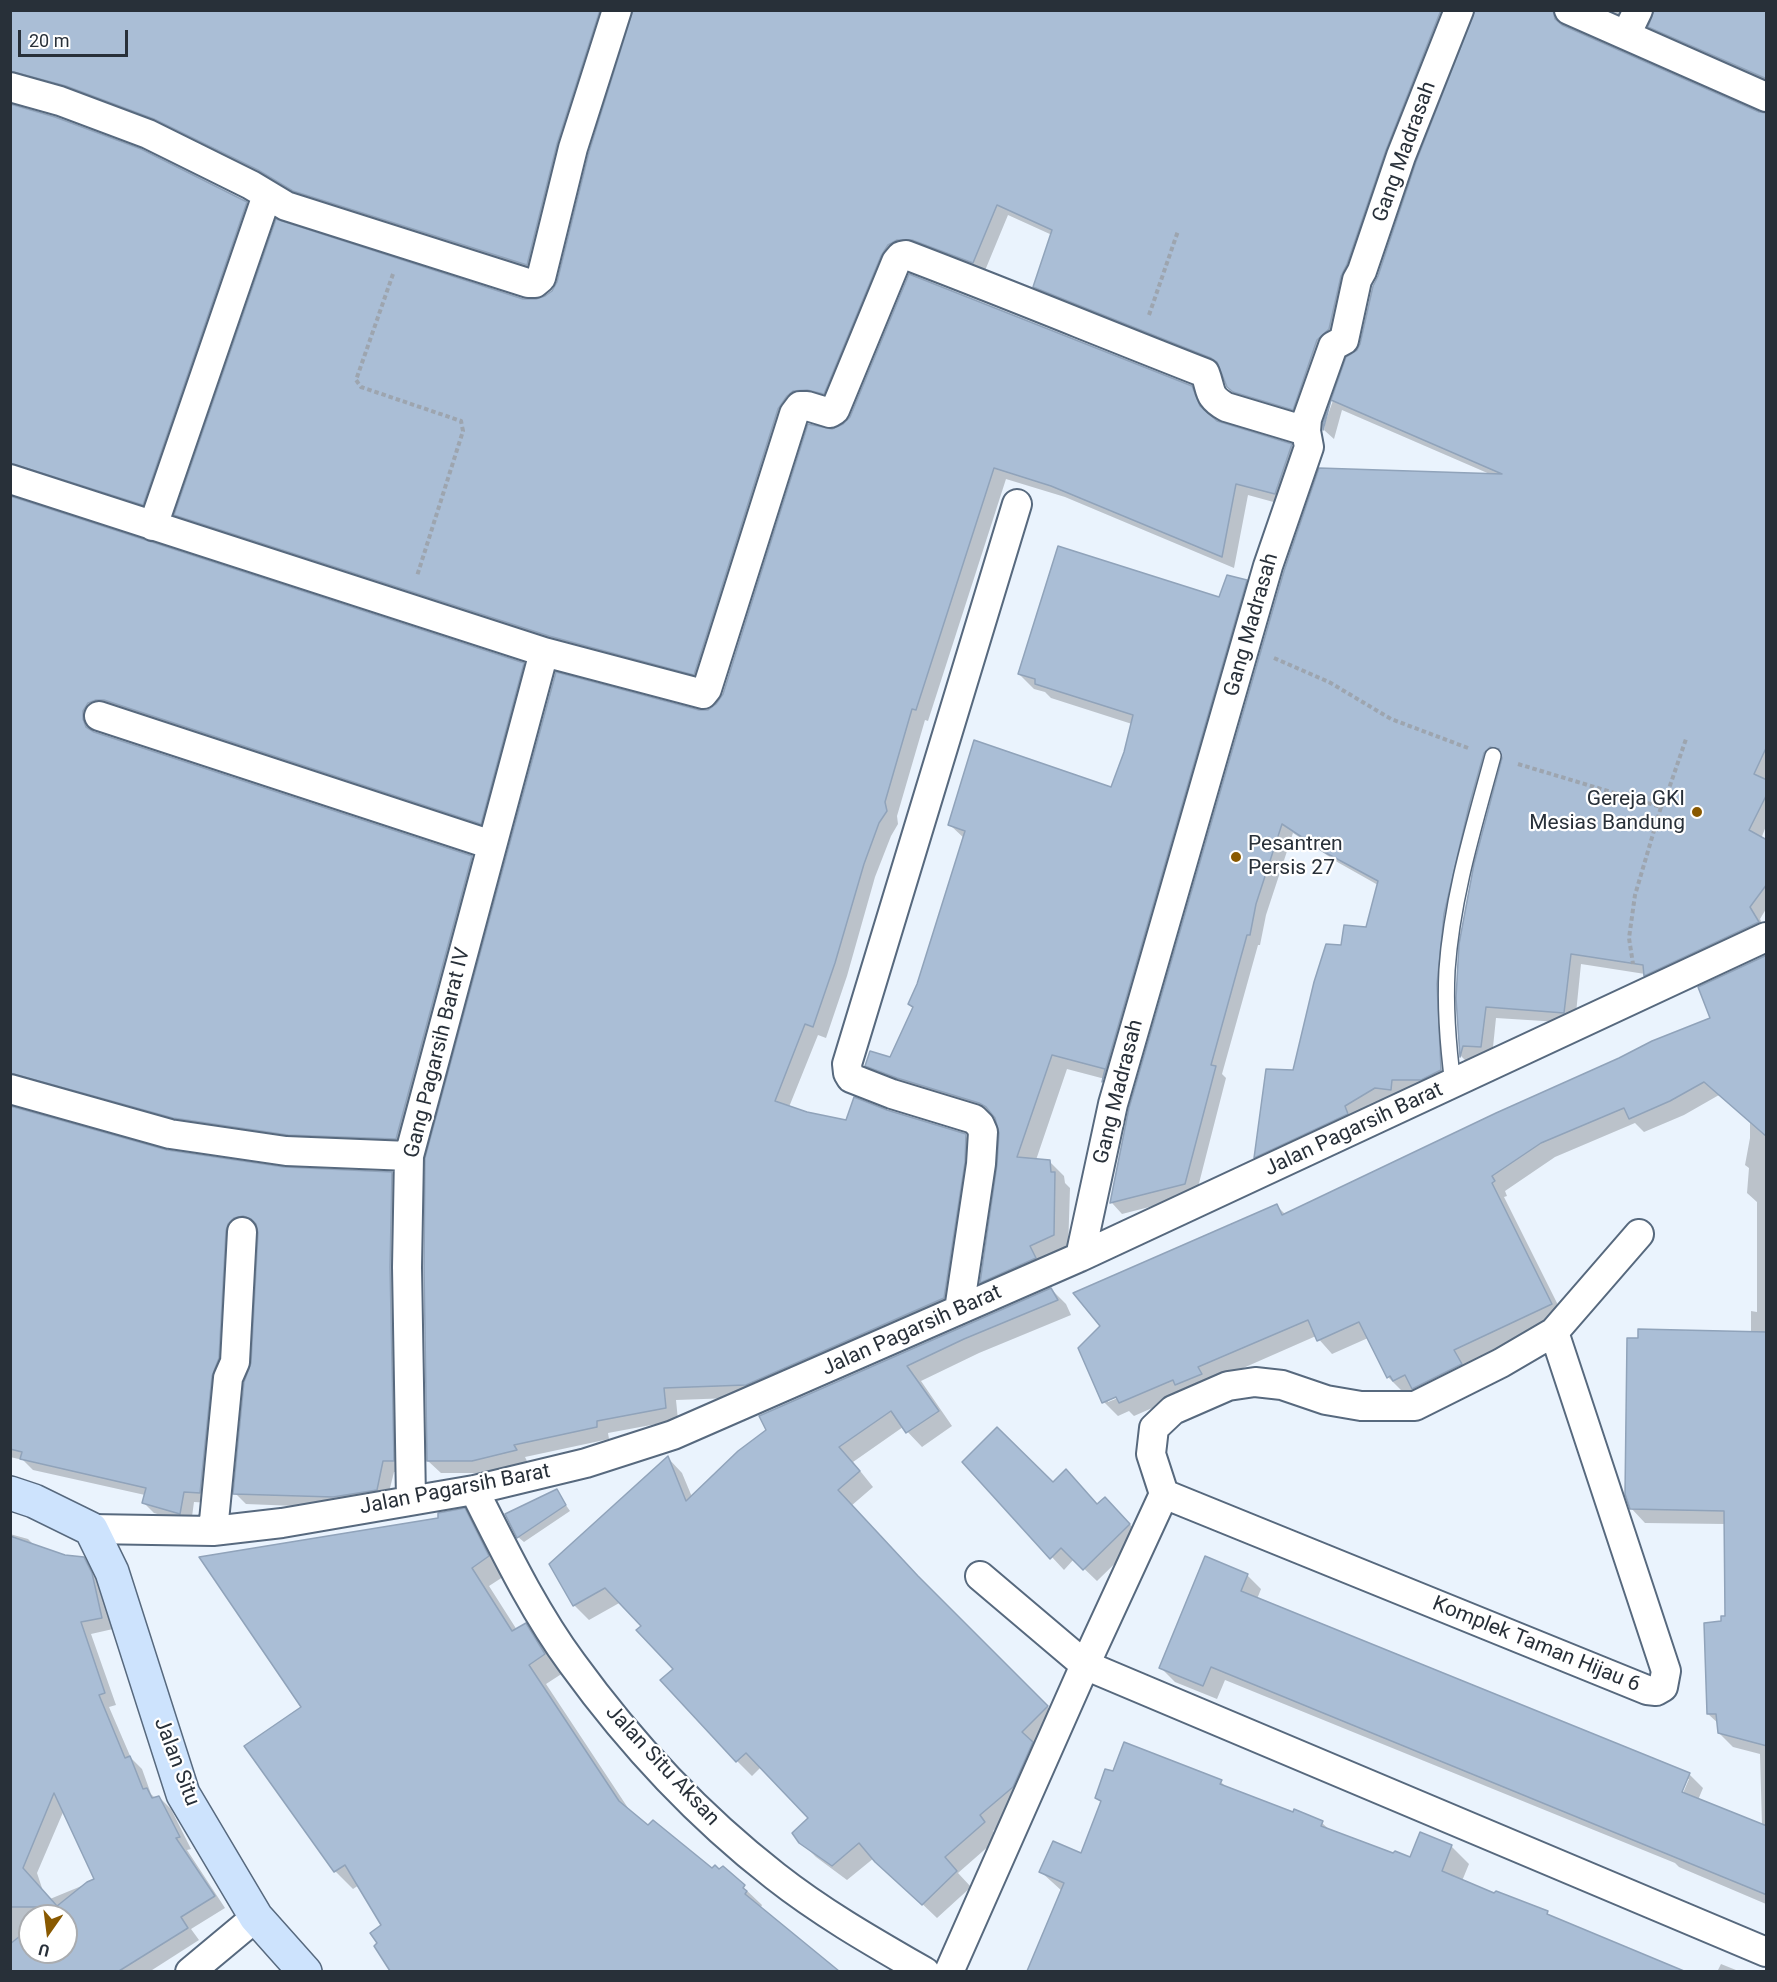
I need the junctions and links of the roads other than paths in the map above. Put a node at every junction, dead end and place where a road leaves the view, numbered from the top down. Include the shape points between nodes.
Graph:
1 (617, 10) edge
2 (1459, 10) edge
3 (1569, 10) edge
4 (1632, 23) edge
5 (10, 87) edge
6 (1767, 97) edge
7 (267, 195) junction
8 (1306, 431) junction
9 (10, 480) edge
10 (1017, 504) dead end
11 (153, 526) junction
12 (544, 652) junction
13 (99, 716) dead end
14 (1493, 756) dead end
15 (492, 845) junction
16 (1767, 937) edge
17 (1453, 1084) junction
18 (10, 1089) edge
19 (408, 1156) junction
20 (242, 1232) dead end
21 (1639, 1234) dead end
22 (1080, 1257) junction
23 (959, 1310) junction
24 (1554, 1332) junction
25 (474, 1490) junction
26 (10, 1493) edge
27 (1164, 1494) junction
28 (411, 1500) junction
29 (91, 1529) junction
30 (213, 1531) junction
31 (980, 1576) dead end
32 (1084, 1665) junction
33 (256, 1917) junction
34 (1767, 1952) edge
35 (190, 1971) edge
36 (305, 1971) edge
37 (925, 1971) edge
38 (949, 1971) edge

1 - 7 street via 573,148 539,280 528,284 286,206
2 - 8 street, Gang Madrasah via 1401,156 1357,280 1344,340 1333,346
3 - 4 street
4 - 6 street
5 - 7 street via 148,134
7 - 11 street
8 - 12 street via 1226,407 1211,396 1205,373 901,256 835,410 830,413 800,406 794,414 704,694
8 - 22 street, Gang Madrasah via 1309,447 1268,566 1113,1104
9 - 11 street
10 - 23 street via 847,1064 851,1078 974,1119 980,1125 981,1164
11 - 12 street
12 - 15 street, Gang Pagarsih Barat IV
13 - 15 street
14 - 17 lane via 1459,888 1448,968 1447,1039
15 - 19 street, Gang Pagarsih Barat IV
16 - 17 street, Jalan Pagarsih Barat
17 - 22 street, Jalan Pagarsih Barat
18 - 19 street via 170,1134 286,1151
19 - 28 street, Gang Pagarsih Barat IV
20 - 30 street via 235,1362 228,1378
21 - 24 street
22 - 23 street, Jalan Pagarsih Barat
23 - 25 street, Jalan Pagarsih Barat via 673,1436 586,1463
24 - 27 street via 1415,1406 1361,1406 1255,1382 1228,1386 1173,1410 1154,1428 1151,1454
24 - 27 street, Komplek Taman Hijau 6 via 1666,1671 1663,1687 1656,1691
25 - 28 street, Jalan Pagarsih Barat
25 - 37 street, Jalan Situ Aksan via 518,1578 571,1662 632,1740 700,1812 776,1877 857,1933
26 - 29 street, Jalan Pagarsih Barat
27 - 32 street
28 - 30 street, Jalan Pagarsih Barat
29 - 30 street, Jalan Pagarsih Barat
29 - 33 street, Jalan Situ via 112,1572 183,1794
31 - 32 street
32 - 34 street
32 - 38 street
33 - 35 street
33 - 36 street, Jalan Situ

